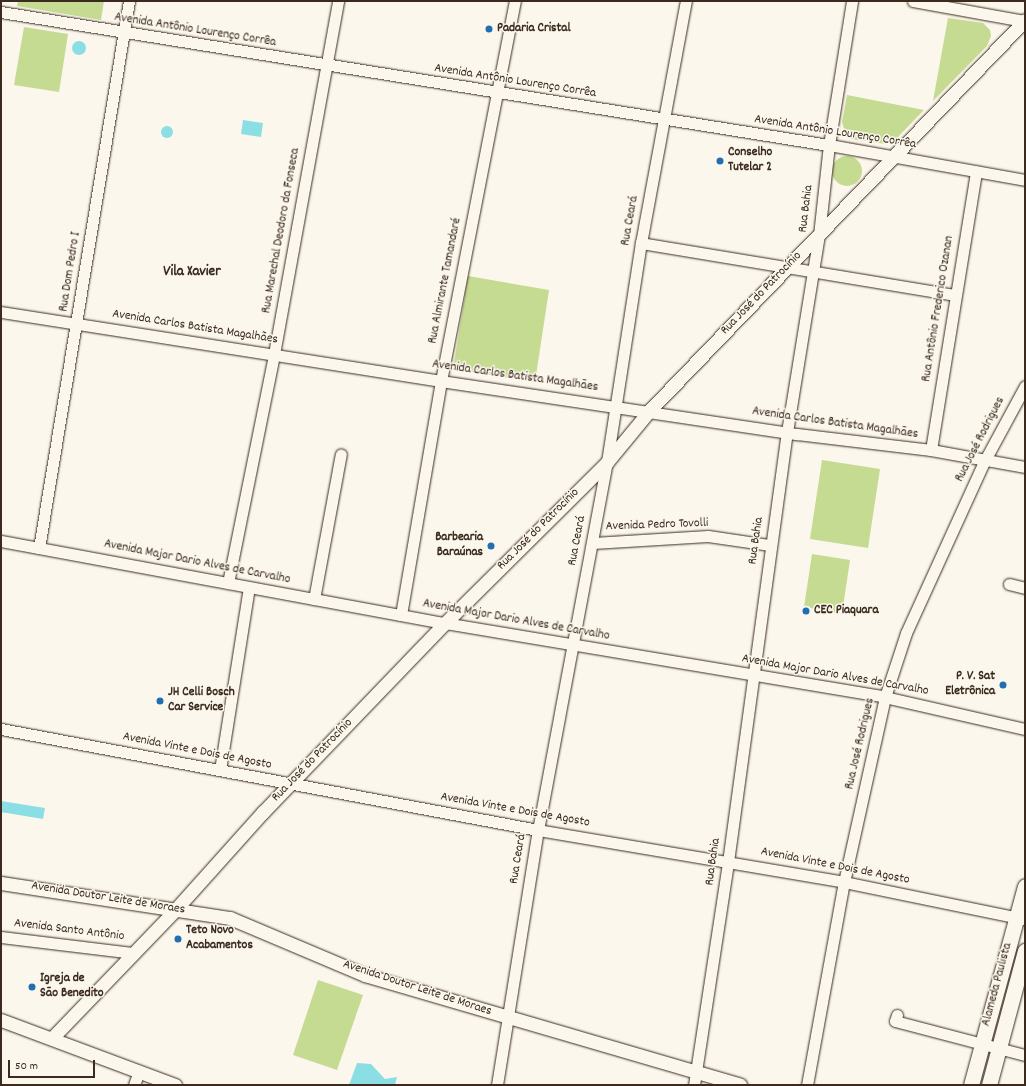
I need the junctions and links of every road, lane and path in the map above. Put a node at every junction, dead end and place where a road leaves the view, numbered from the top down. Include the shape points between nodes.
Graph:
1 (128, 1) edge
2 (338, 1) edge
3 (515, 1) edge
4 (686, 1) edge
5 (852, 1) edge
6 (913, 1) edge
7 (1, 12) edge
8 (1025, 21) edge
9 (123, 34) junction
10 (326, 66) junction
11 (497, 94) junction
12 (663, 120) junction
13 (829, 145) junction
14 (894, 156) junction
15 (976, 172) junction
16 (1025, 180) edge
17 (819, 235) junction
18 (641, 243) junction
19 (788, 267) junction
20 (812, 270) junction
21 (955, 295) junction
22 (1, 312) edge
23 (77, 324) junction
24 (274, 354) junction
25 (441, 381) junction
26 (1025, 386) edge
27 (617, 406) junction
28 (649, 411) junction
29 (787, 432) junction
30 (931, 450) junction
31 (341, 454) dead end
32 (985, 460) junction
33 (608, 462) junction
34 (1025, 467) edge
35 (1, 541) edge
36 (593, 542) junction
37 (770, 545) junction
38 (39, 548) junction
39 (228, 583) junction
40 (1009, 584) dead end
41 (249, 587) junction
42 (1025, 588) edge
43 (314, 599) junction
44 (401, 615) junction
45 (445, 623) junction
46 (572, 645) junction
47 (754, 675) junction
48 (886, 698) junction
49 (1, 729) edge
50 (1025, 729) edge
51 (220, 770) junction
52 (290, 784) junction
53 (538, 830) junction
54 (728, 862) junction
55 (1, 882) edge
56 (844, 882) junction
57 (1025, 886) edge
58 (175, 910) junction
59 (1021, 918) edge
60 (1, 937) edge
61 (1025, 951) edge
62 (134, 953) junction
63 (897, 1015) dead end
64 (508, 1018) junction
65 (1, 1020) edge
66 (52, 1038) junction
67 (982, 1044) junction
68 (998, 1048) junction
69 (1025, 1055) edge
70 (138, 1071) junction
71 (695, 1079) edge
72 (134, 1085) edge
73 (174, 1085) edge
74 (497, 1085) edge
75 (740, 1085) edge
76 (807, 1085) edge
77 (971, 1085) edge
78 (989, 1085) edge

1 - 9 street, Rua Dom Pedro I
2 - 10 street, Rua Marechal Deodoro da Fonseca
3 - 11 street, Rua Almirante Tamandaré
4 - 12 street, Rua Ceará
5 - 13 street, Rua Bahia
6 - 8 street
7 - 9 street, Avenida Antônio Lourenço Corrêa
8 - 14 street, Rua José do Patrocínio
9 - 10 street, Avenida Antônio Lourenço Corrêa
9 - 23 street, Rua Dom Pedro I
10 - 11 street, Avenida Antônio Lourenço Corrêa
10 - 24 street, Rua Marechal Deodoro da Fonseca
11 - 12 street, Avenida Antônio Lourenço Corrêa
11 - 25 street, Rua Almirante Tamandaré
12 - 13 street, Avenida Antônio Lourenço Corrêa
12 - 18 street, Rua Ceará
13 - 14 street, Avenida Antônio Lourenço Corrêa
13 - 17 street, Rua Bahia
14 - 15 street, Avenida Antônio Lourenço Corrêa
14 - 17 street, Rua José do Patrocínio
15 - 16 street, Avenida Antônio Lourenço Corrêa
15 - 21 street, Rua Antônio Frederico Ozanan
17 - 19 street, Rua José do Patrocínio
17 - 20 street, Rua Bahia
18 - 19 street
18 - 27 street, Rua Ceará
19 - 20 street
19 - 28 street, Rua José do Patrocínio
20 - 21 street
20 - 29 street, Rua Bahia
21 - 30 street, Rua Antônio Frederico Ozanan
22 - 23 street, Avenida Carlos Batista Magalhães
23 - 24 street, Avenida Carlos Batista Magalhães
23 - 38 street, Rua Dom Pedro I
24 - 25 street, Avenida Carlos Batista Magalhães
24 - 39 street, Rua Marechal Deodoro da Fonseca
25 - 27 street, Avenida Carlos Batista Magalhães
25 - 44 street, Rua Almirante Tamandaré
26 - 32 street, Rua José Rodrigues
27 - 28 street, Avenida Carlos Batista Magalhães
27 - 33 street, Rua Ceará
28 - 29 street, Avenida Carlos Batista Magalhães
28 - 33 street, Rua José do Patrocínio
29 - 30 street, Avenida Carlos Batista Magalhães
29 - 37 street, Rua Bahia
30 - 32 street, Avenida Carlos Batista Magalhães
31 - 43 street
32 - 34 street, Avenida Carlos Batista Magalhães
32 - 48 street, Rua José Rodrigues via 906,634
33 - 36 street, Rua Ceará
33 - 45 street, Rua José do Patrocínio
35 - 38 street, Avenida Major Dario Alves de Carvalho
36 - 37 street, Avenida Pedro Tovolli via 708,536
36 - 46 street, Rua Ceará
37 - 47 street, Rua Bahia
38 - 39 street, Avenida Major Dario Alves de Carvalho
39 - 41 street, Avenida Major Dario Alves de Carvalho
40 - 42 street
41 - 43 street, Avenida Major Dario Alves de Carvalho
41 - 51 street
43 - 44 street, Avenida Major Dario Alves de Carvalho
44 - 45 street, Avenida Major Dario Alves de Carvalho
45 - 46 street, Avenida Major Dario Alves de Carvalho
45 - 52 street, Rua José do Patrocínio
46 - 47 street, Avenida Major Dario Alves de Carvalho
46 - 53 street, Rua Ceará
47 - 48 street, Avenida Major Dario Alves de Carvalho
47 - 54 street, Rua Bahia
48 - 50 street, Avenida Major Dario Alves de Carvalho
48 - 56 street, Rua José Rodrigues
49 - 51 street, Avenida Vinte e Dois de Agosto
51 - 52 street, Avenida Vinte e Dois de Agosto
52 - 53 street, Avenida Vinte e Dois de Agosto
52 - 58 street, Rua José do Patrocínio
53 - 54 street, Avenida Vinte e Dois de Agosto
53 - 64 street, Rua Ceará
54 - 56 street, Avenida Vinte e Dois de Agosto
54 - 71 street, Rua Bahia
55 - 58 street, Avenida Doutor Leite de Moraes
56 - 59 street, Avenida Vinte e Dois de Agosto
56 - 76 street, Rua José Rodrigues
57 - 59 main road, Alameda Paulista
58 - 62 street, Rua José do Patrocínio
58 - 64 street, Avenida Doutor Leite de Moraes via 230,918 365,975
59 - 67 main road, Alameda Paulista
60 - 62 street, Avenida Santo Antônio
61 - 68 main road, Alameda Paulista
62 - 66 street, Rua José do Patrocínio
63 - 67 street via 895,1021
64 - 71 street, Avenida Doutor Leite de Moraes
64 - 74 street, Rua Ceará
65 - 66 street
66 - 70 street
67 - 68 street
67 - 77 main road, Alameda Paulista
68 - 69 street
68 - 78 main road, Alameda Paulista
70 - 72 street
70 - 73 street
71 - 75 street, Avenida Doutor Leite de Moraes

